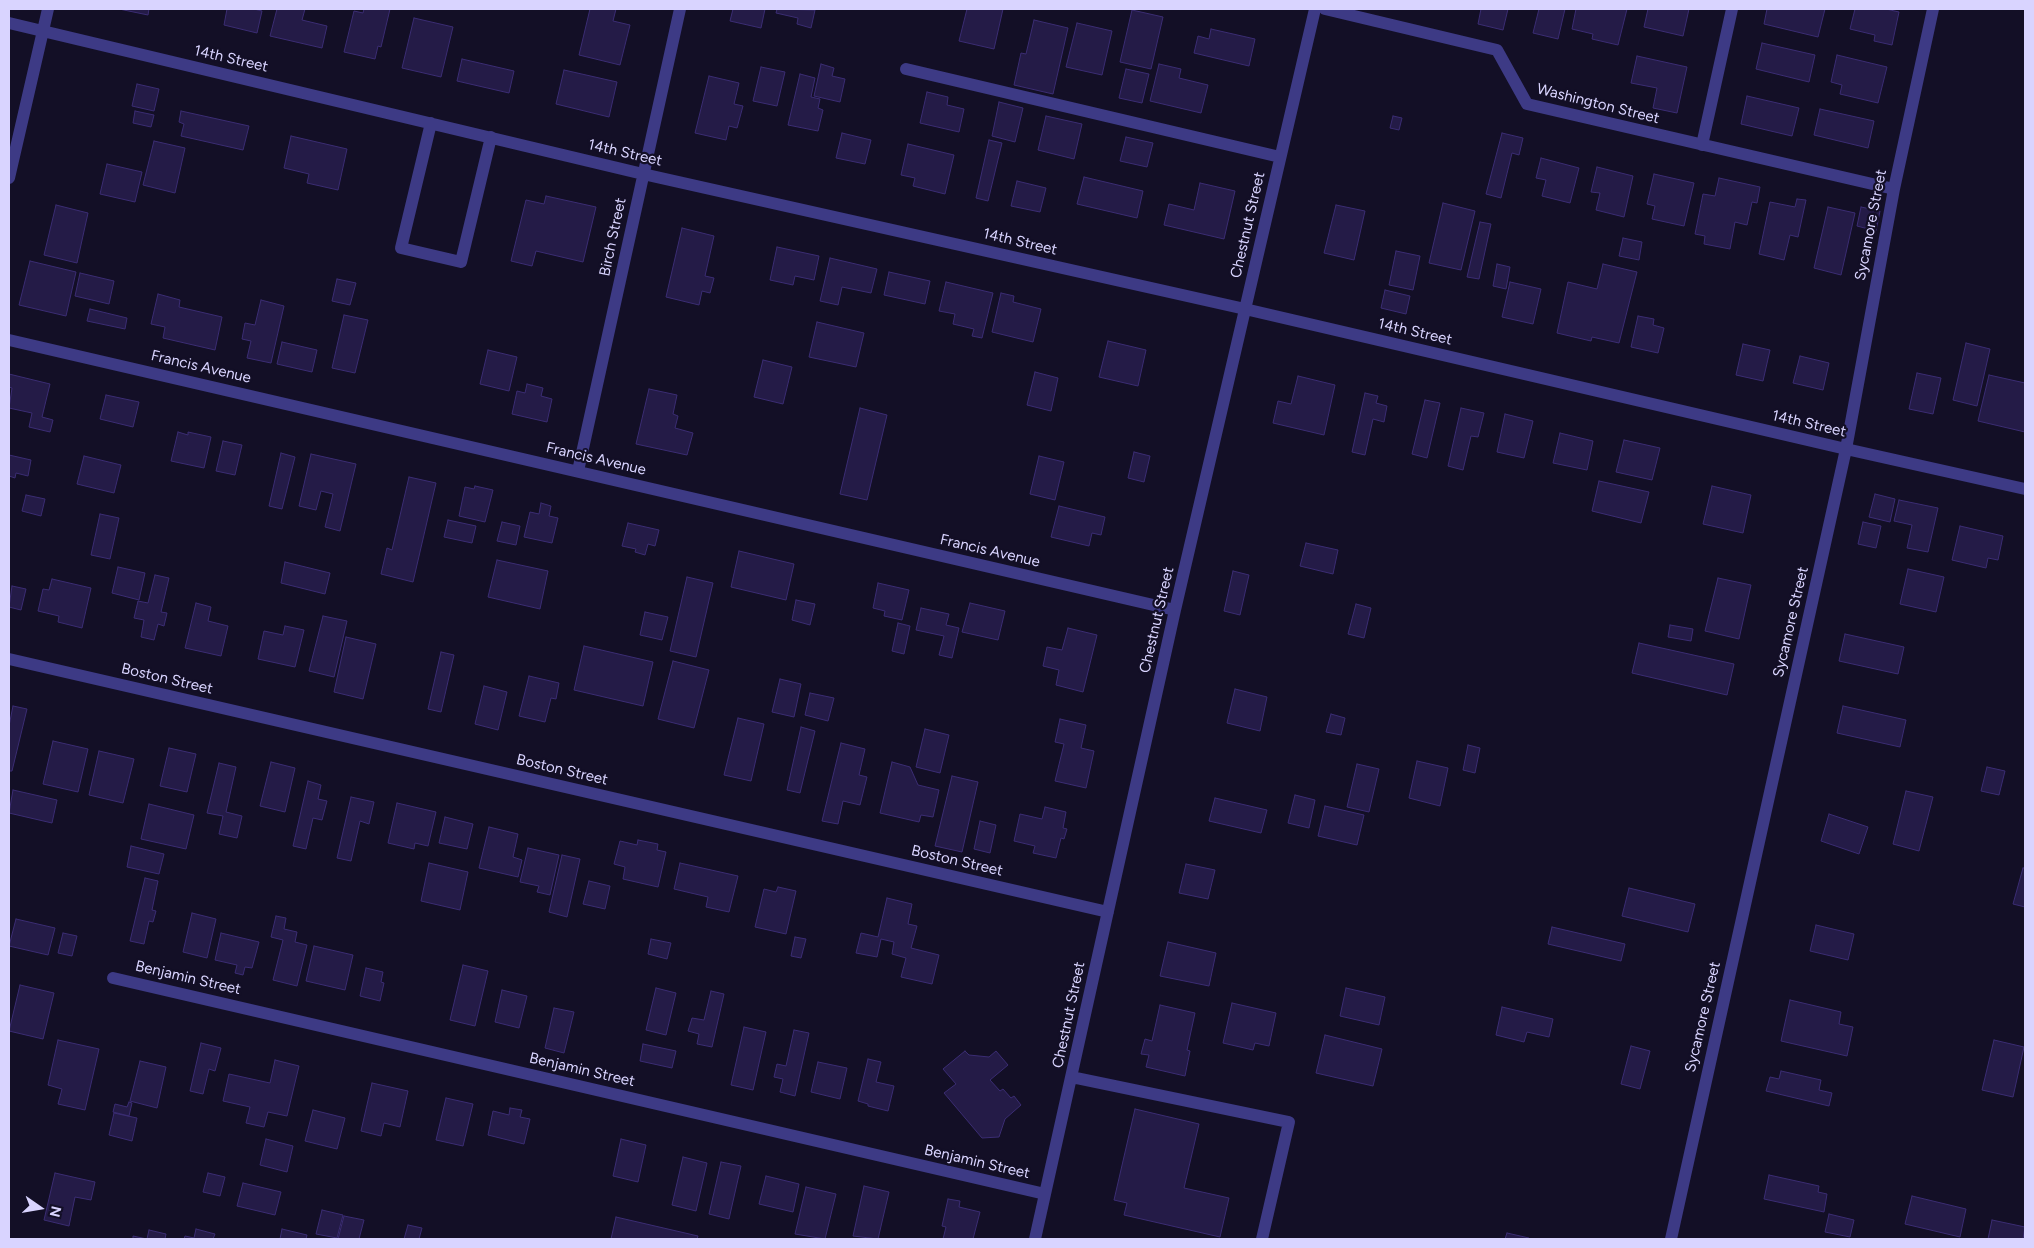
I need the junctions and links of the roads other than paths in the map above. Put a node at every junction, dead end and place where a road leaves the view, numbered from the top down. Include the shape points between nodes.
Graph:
1 (48, 9) edge
2 (680, 9) edge
3 (1315, 9) edge
4 (1325, 9) edge
5 (1732, 9) edge
6 (1933, 9) edge
7 (9, 23) edge
8 (43, 30) junction
9 (906, 70) dead end
10 (431, 123) junction
11 (491, 137) junction
12 (1702, 146) junction
13 (1280, 157) junction
14 (643, 174) junction
15 (9, 178) edge
16 (1894, 188) junction
17 (1245, 309) junction
18 (9, 340) edge
19 (1846, 449) junction
20 (578, 471) junction
21 (2025, 489) edge
22 (1175, 610) junction
23 (9, 659) edge
24 (1108, 912) junction
25 (113, 978) dead end
26 (1072, 1076) junction
27 (1045, 1194) junction
28 (1035, 1239) edge
29 (1262, 1239) edge
30 (1671, 1239) edge

1 - 8 street
2 - 14 street, Birch Street
3 - 13 street, Chestnut Street
4 - 12 street, Washington Street via 1497,50 1527,104
5 - 12 street
6 - 16 street, Sycamore Street
7 - 8 street, 14th Street
8 - 10 street, 14th Street
8 - 15 street
9 - 13 street
10 - 11 street, 14th Street
10 - 11 street via 401,248 461,262
11 - 14 street, 14th Street
12 - 16 street, Washington Street
13 - 17 street, Chestnut Street
14 - 17 street, 14th Street
14 - 20 street, Birch Street
16 - 19 street, Sycamore Street
17 - 19 street, 14th Street
17 - 22 street, Chestnut Street
18 - 20 street, Francis Avenue
19 - 21 street, 14th Street
19 - 30 street, Sycamore Street
20 - 22 street, Francis Avenue
22 - 24 street, Chestnut Street
23 - 24 street, Boston Street
24 - 26 street, Chestnut Street
25 - 27 street, Benjamin Street
26 - 27 street, Chestnut Street
26 - 29 street via 1289,1122
27 - 28 street, Chestnut Street

